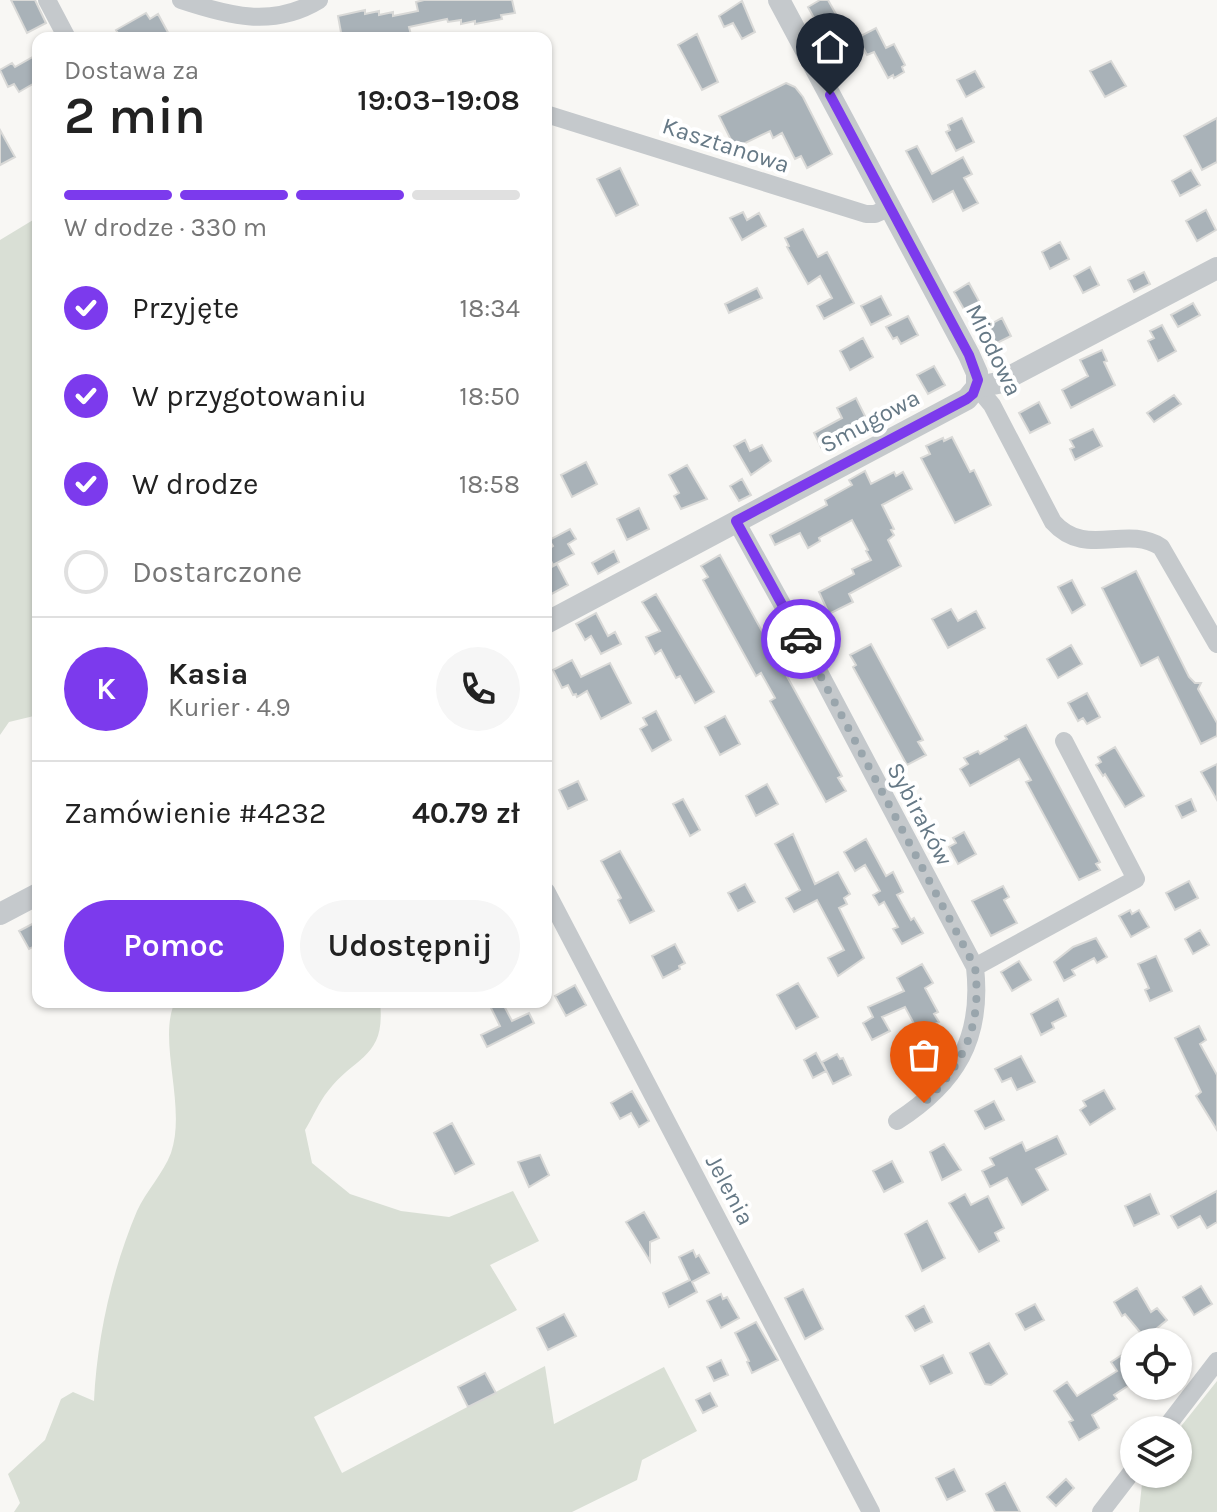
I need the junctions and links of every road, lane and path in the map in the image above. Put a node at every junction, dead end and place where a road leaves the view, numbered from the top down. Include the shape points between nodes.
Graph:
1 (47, 0) edge
2 (181, 0) edge
3 (319, 0) edge
4 (779, 0) edge
5 (64, 32) edge
6 (552, 116) edge
7 (891, 207) junction
8 (1217, 268) edge
9 (977, 387) junction
10 (736, 521) junction
11 (552, 620) edge
12 (1217, 644) edge
13 (1064, 741) dead end
14 (32, 897) edge
15 (552, 902) edge
16 (0, 914) edge
17 (975, 967) junction
18 (897, 1121) dead end
19 (1217, 1361) edge
20 (1175, 1416) edge
21 (1120, 1487) edge
22 (871, 1512) edge
23 (1101, 1512) edge

1 - 5 street
2 - 3 street via 253,18 286,15
4 - 7 street, Miodowa
6 - 7 street, Kasztanowa via 866,214
7 - 9 street, Miodowa via 969,355
8 - 9 street, Smugowa via 998,383
9 - 10 street, Smugowa via 967,399
9 - 12 street, Miodowa via 1061,531 1071,538 1131,539 1161,547
10 - 11 street, Smugowa
10 - 17 street, Sybiraków
13 - 17 street via 1136,879
14 - 16 street
15 - 22 street, Jelenia
17 - 18 street, Sybiraków via 978,993 970,1039 950,1077
19 - 20 street
21 - 23 street

